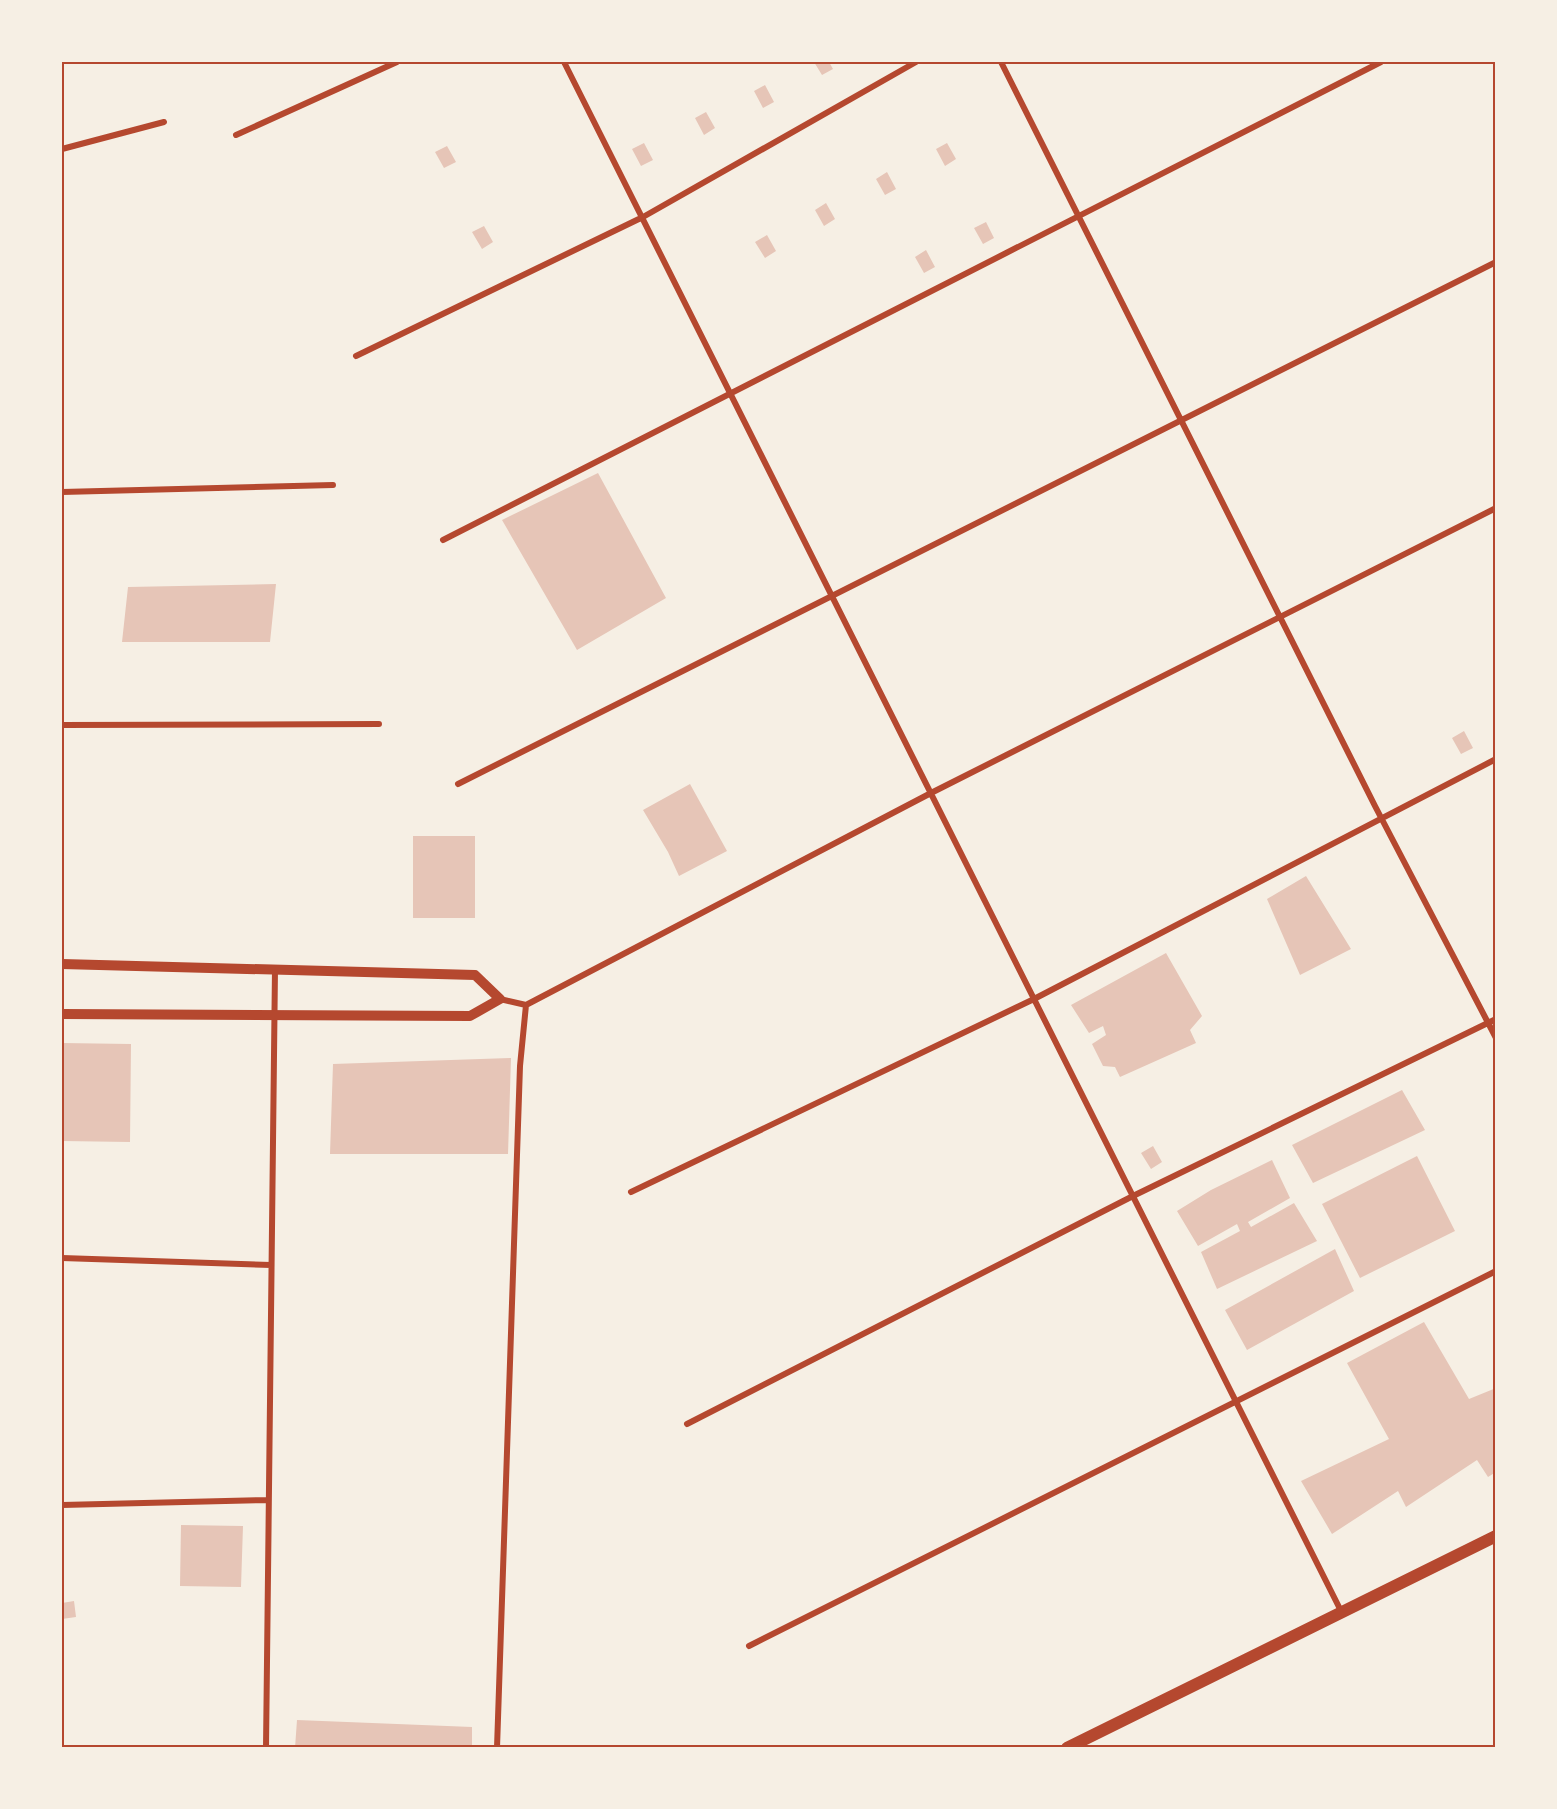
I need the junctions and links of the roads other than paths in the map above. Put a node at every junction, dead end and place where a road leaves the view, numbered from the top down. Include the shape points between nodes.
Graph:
1 (397, 62) edge
2 (564, 62) edge
3 (916, 62) edge
4 (1001, 62) edge
5 (1381, 62) edge
6 (165, 122) dead end
7 (236, 135) dead end
8 (62, 149) edge
9 (1079, 216) junction
10 (643, 217) junction
11 (1496, 262) edge
12 (356, 356) dead end
13 (731, 393) junction
14 (1181, 420) junction
15 (333, 485) dead end
16 (62, 492) edge
17 (1496, 508) edge
18 (443, 540) dead end
19 (832, 596) junction
20 (1281, 617) junction
21 (379, 724) dead end
22 (62, 725) edge
23 (1496, 759) edge
24 (458, 784) dead end
25 (931, 793) junction
26 (1381, 817) junction
27 (62, 964) edge
28 (275, 969) junction
29 (500, 999) junction
30 (1034, 999) junction
31 (526, 1005) junction
32 (62, 1014) edge
33 (274, 1017) junction
34 (1496, 1019) edge
35 (1488, 1023) junction
36 (1496, 1038) edge
37 (631, 1192) dead end
38 (1133, 1196) junction
39 (62, 1258) edge
40 (271, 1265) junction
41 (1496, 1271) edge
42 (1236, 1402) junction
43 (687, 1424) dead end
44 (268, 1500) junction
45 (62, 1505) edge
46 (1496, 1536) edge
47 (1341, 1611) junction
48 (749, 1646) dead end
49 (267, 1748) edge
50 (497, 1748) edge
51 (1067, 1748) edge

1 - 7 street
2 - 10 street
3 - 10 street
4 - 9 street
5 - 9 street
6 - 8 street
9 - 13 street
9 - 14 street
10 - 12 street
10 - 13 street
11 - 14 street
13 - 18 street
13 - 19 street
14 - 19 street
14 - 20 street
15 - 16 street
17 - 20 street
19 - 24 street
19 - 25 street
20 - 25 street
20 - 26 street
21 - 22 street
23 - 26 street
25 - 30 street
25 - 31 street
26 - 30 street
26 - 35 street
27 - 28 street
28 - 29 street via 475,975
28 - 33 street
29 - 31 street
29 - 33 street via 470,1016
30 - 37 street
30 - 38 street
31 - 50 street via 520,1066
32 - 33 street
33 - 40 street
34 - 35 street
35 - 36 street
35 - 38 street
38 - 42 street
38 - 43 street
39 - 40 street
40 - 44 street
41 - 42 street
42 - 47 street
42 - 48 street
44 - 45 street
44 - 49 street
46 - 47 main road
47 - 51 main road

